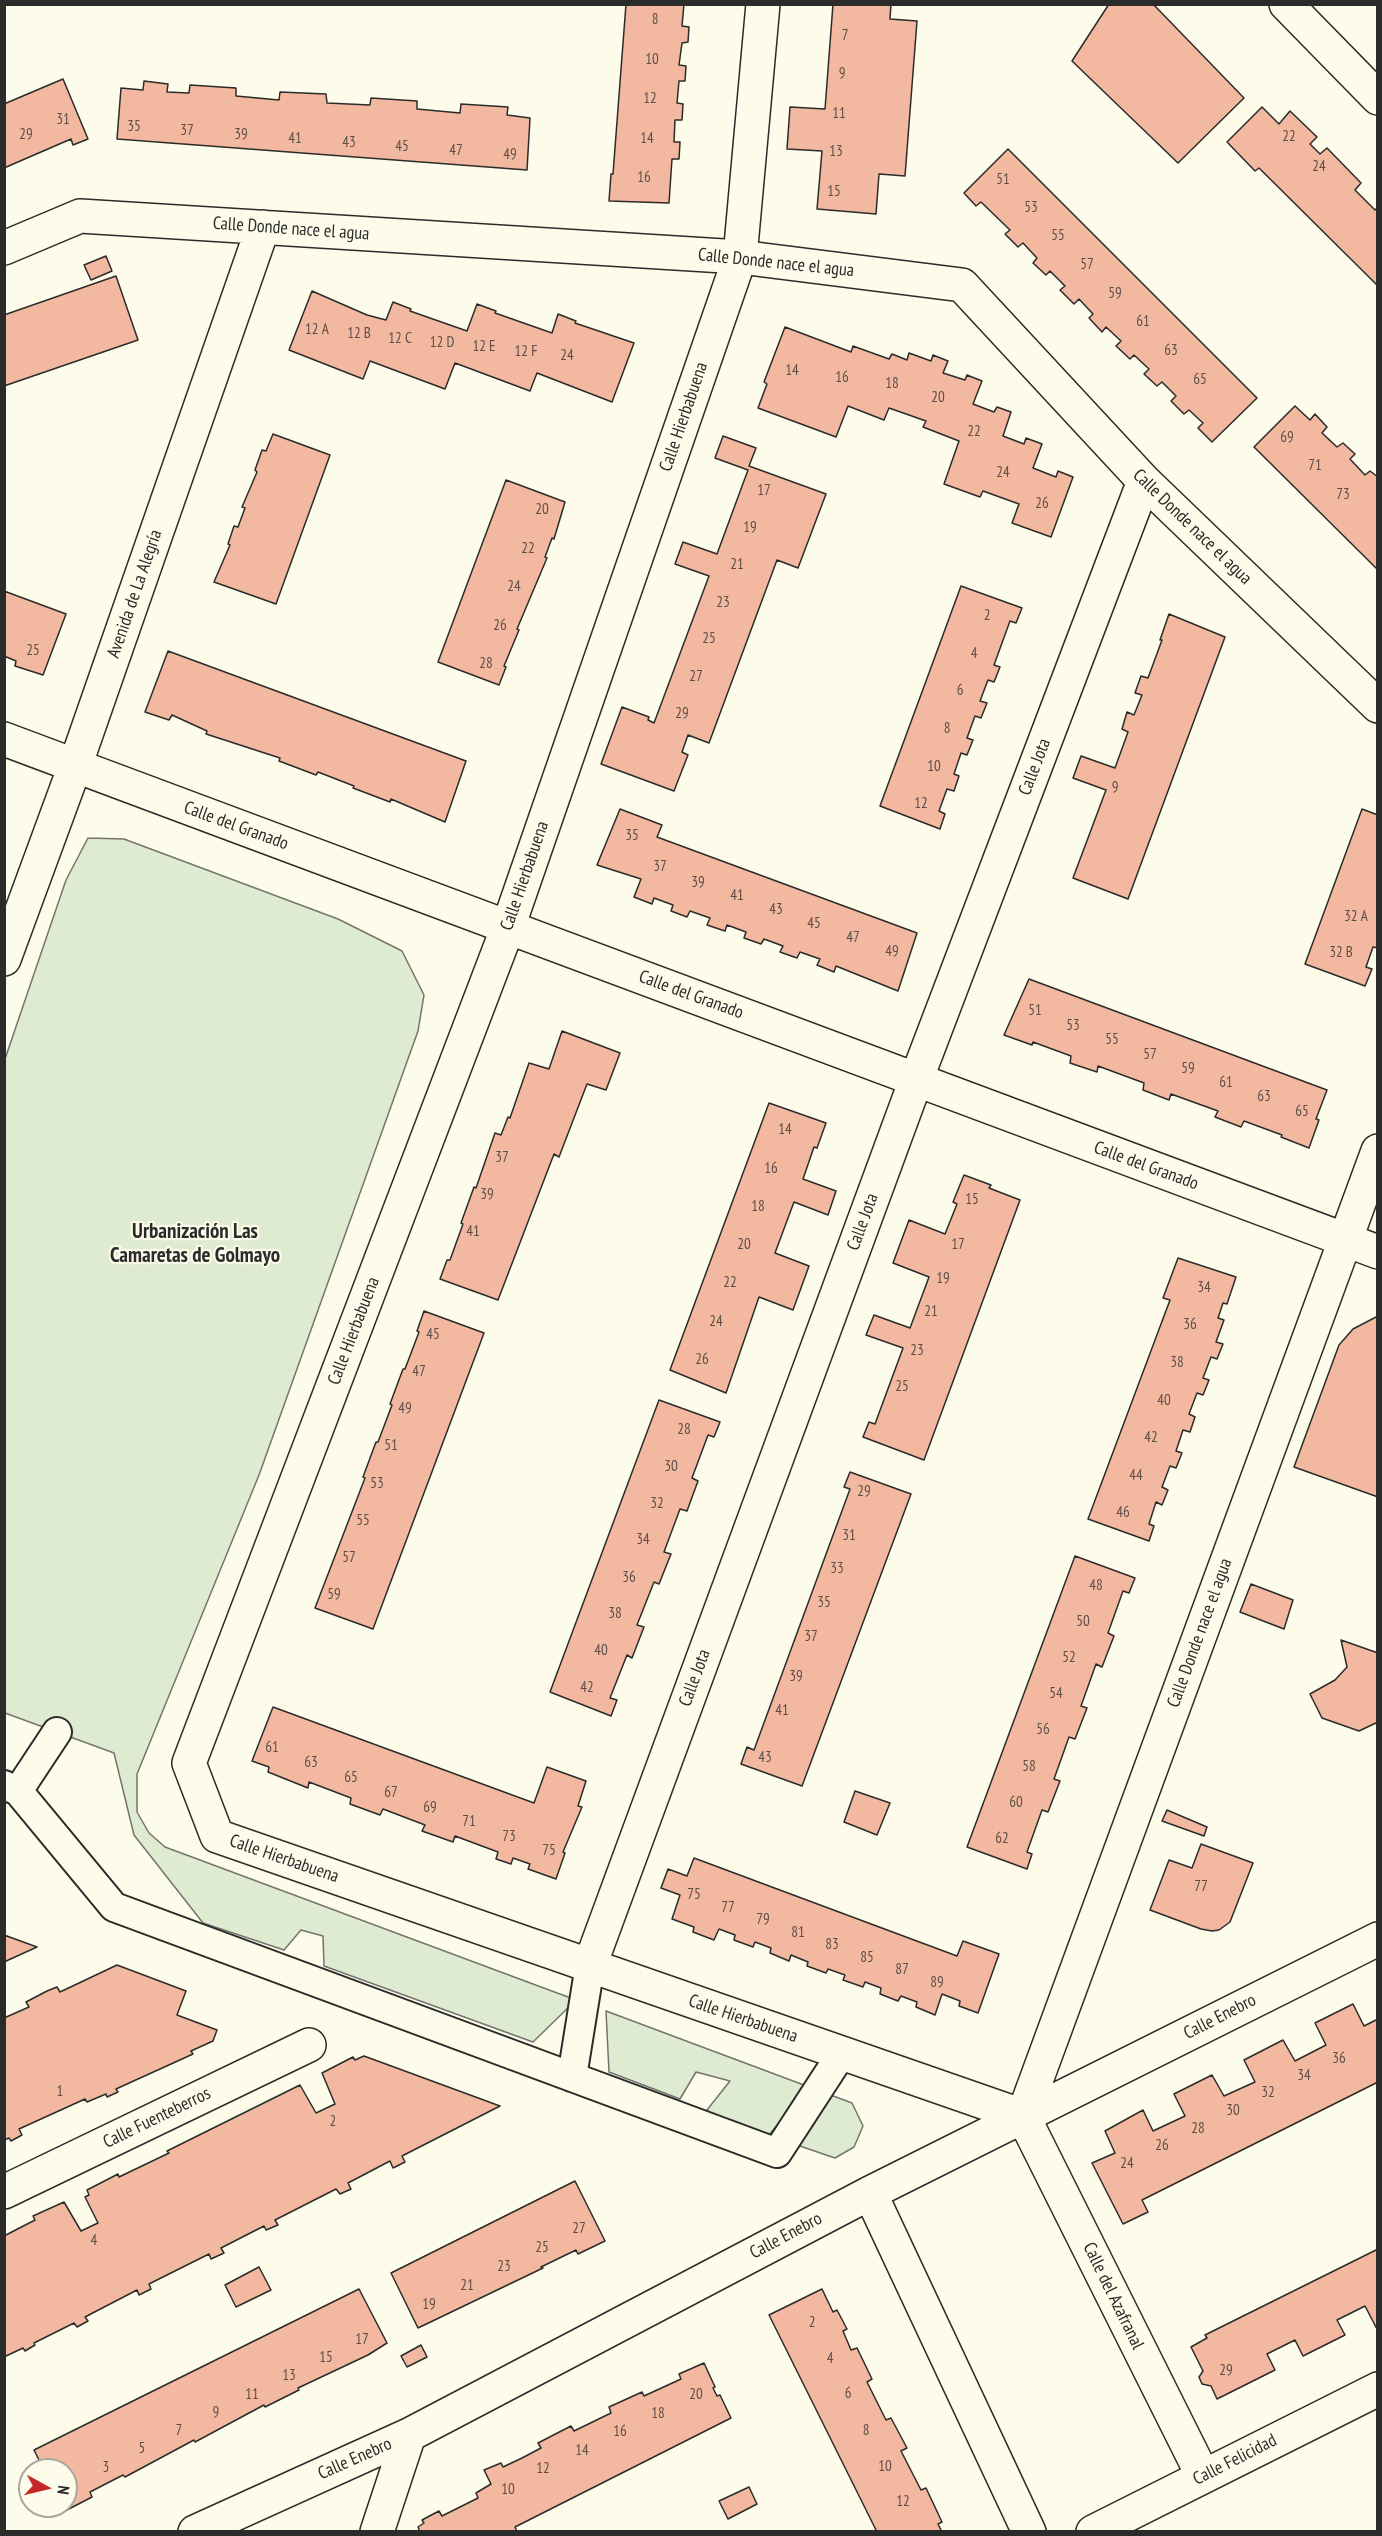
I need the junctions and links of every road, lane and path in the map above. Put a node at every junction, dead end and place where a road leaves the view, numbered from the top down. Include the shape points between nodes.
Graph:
1 (763, 4) edge
2 (1286, 4) edge
3 (1377, 98) edge
4 (263, 227) junction
5 (4, 248) edge
6 (740, 257) junction
7 (1144, 481) junction
8 (1377, 706) edge
9 (4, 739) edge
10 (75, 766) junction
11 (508, 927) junction
12 (4, 959) edge
13 (916, 1080) junction
14 (1377, 1151) edge
15 (1344, 1239) junction
16 (1377, 1252) edge
17 (57, 1732) dead end
18 (11, 1788) edge
19 (1377, 1939) edge
20 (590, 1965) junction
21 (309, 2044) dead end
22 (842, 2053) junction
23 (572, 2077) junction
24 (1023, 2116) junction
25 (4, 2192) edge
26 (870, 2193) junction
27 (1377, 2389) edge
28 (410, 2434) junction
29 (1203, 2476) junction
30 (195, 2532) edge
31 (377, 2532) edge
32 (1029, 2532) edge
33 (1093, 2532) edge

1 - 6 street, Calle Hierbabuena
2 - 3 street
4 - 5 street, Calle Donde nace el agua via 80,216
4 - 6 street, Calle Donde nace el agua
4 - 10 street, Avenida de La Alegría
6 - 7 street, Calle Donde nace el agua via 962,285
6 - 11 street, Calle Hierbabuena
7 - 8 street, Calle Donde nace el agua
7 - 13 street, Calle Jota
9 - 10 street, Calle del Granado
10 - 11 street, Calle del Granado
10 - 12 street, Avenida de La Alegría
11 - 13 street, Calle del Granado
11 - 20 street, Calle Hierbabuena via 189,1763 217,1836
13 - 15 street, Calle del Granado
13 - 20 street, Calle Jota
14 - 15 street, Calle Donde nace el agua
15 - 16 street, Calle del Granado
15 - 24 street, Calle Donde nace el agua
17 - 18 street
18 - 23 street via 114,1907
19 - 24 street, Calle Enebro
20 - 22 street, Calle Hierbabuena
20 - 23 street
21 - 25 street, Calle Fuenteberros
22 - 23 street via 777,2153
22 - 24 street, Calle Hierbabuena
24 - 26 street, Calle Enebro
24 - 29 street, Calle del Azafranal
26 - 28 street, Calle Enebro
26 - 32 street
27 - 29 street, Calle Felicidad
28 - 30 street, Calle Enebro
28 - 31 street
29 - 33 street, Calle Felicidad

